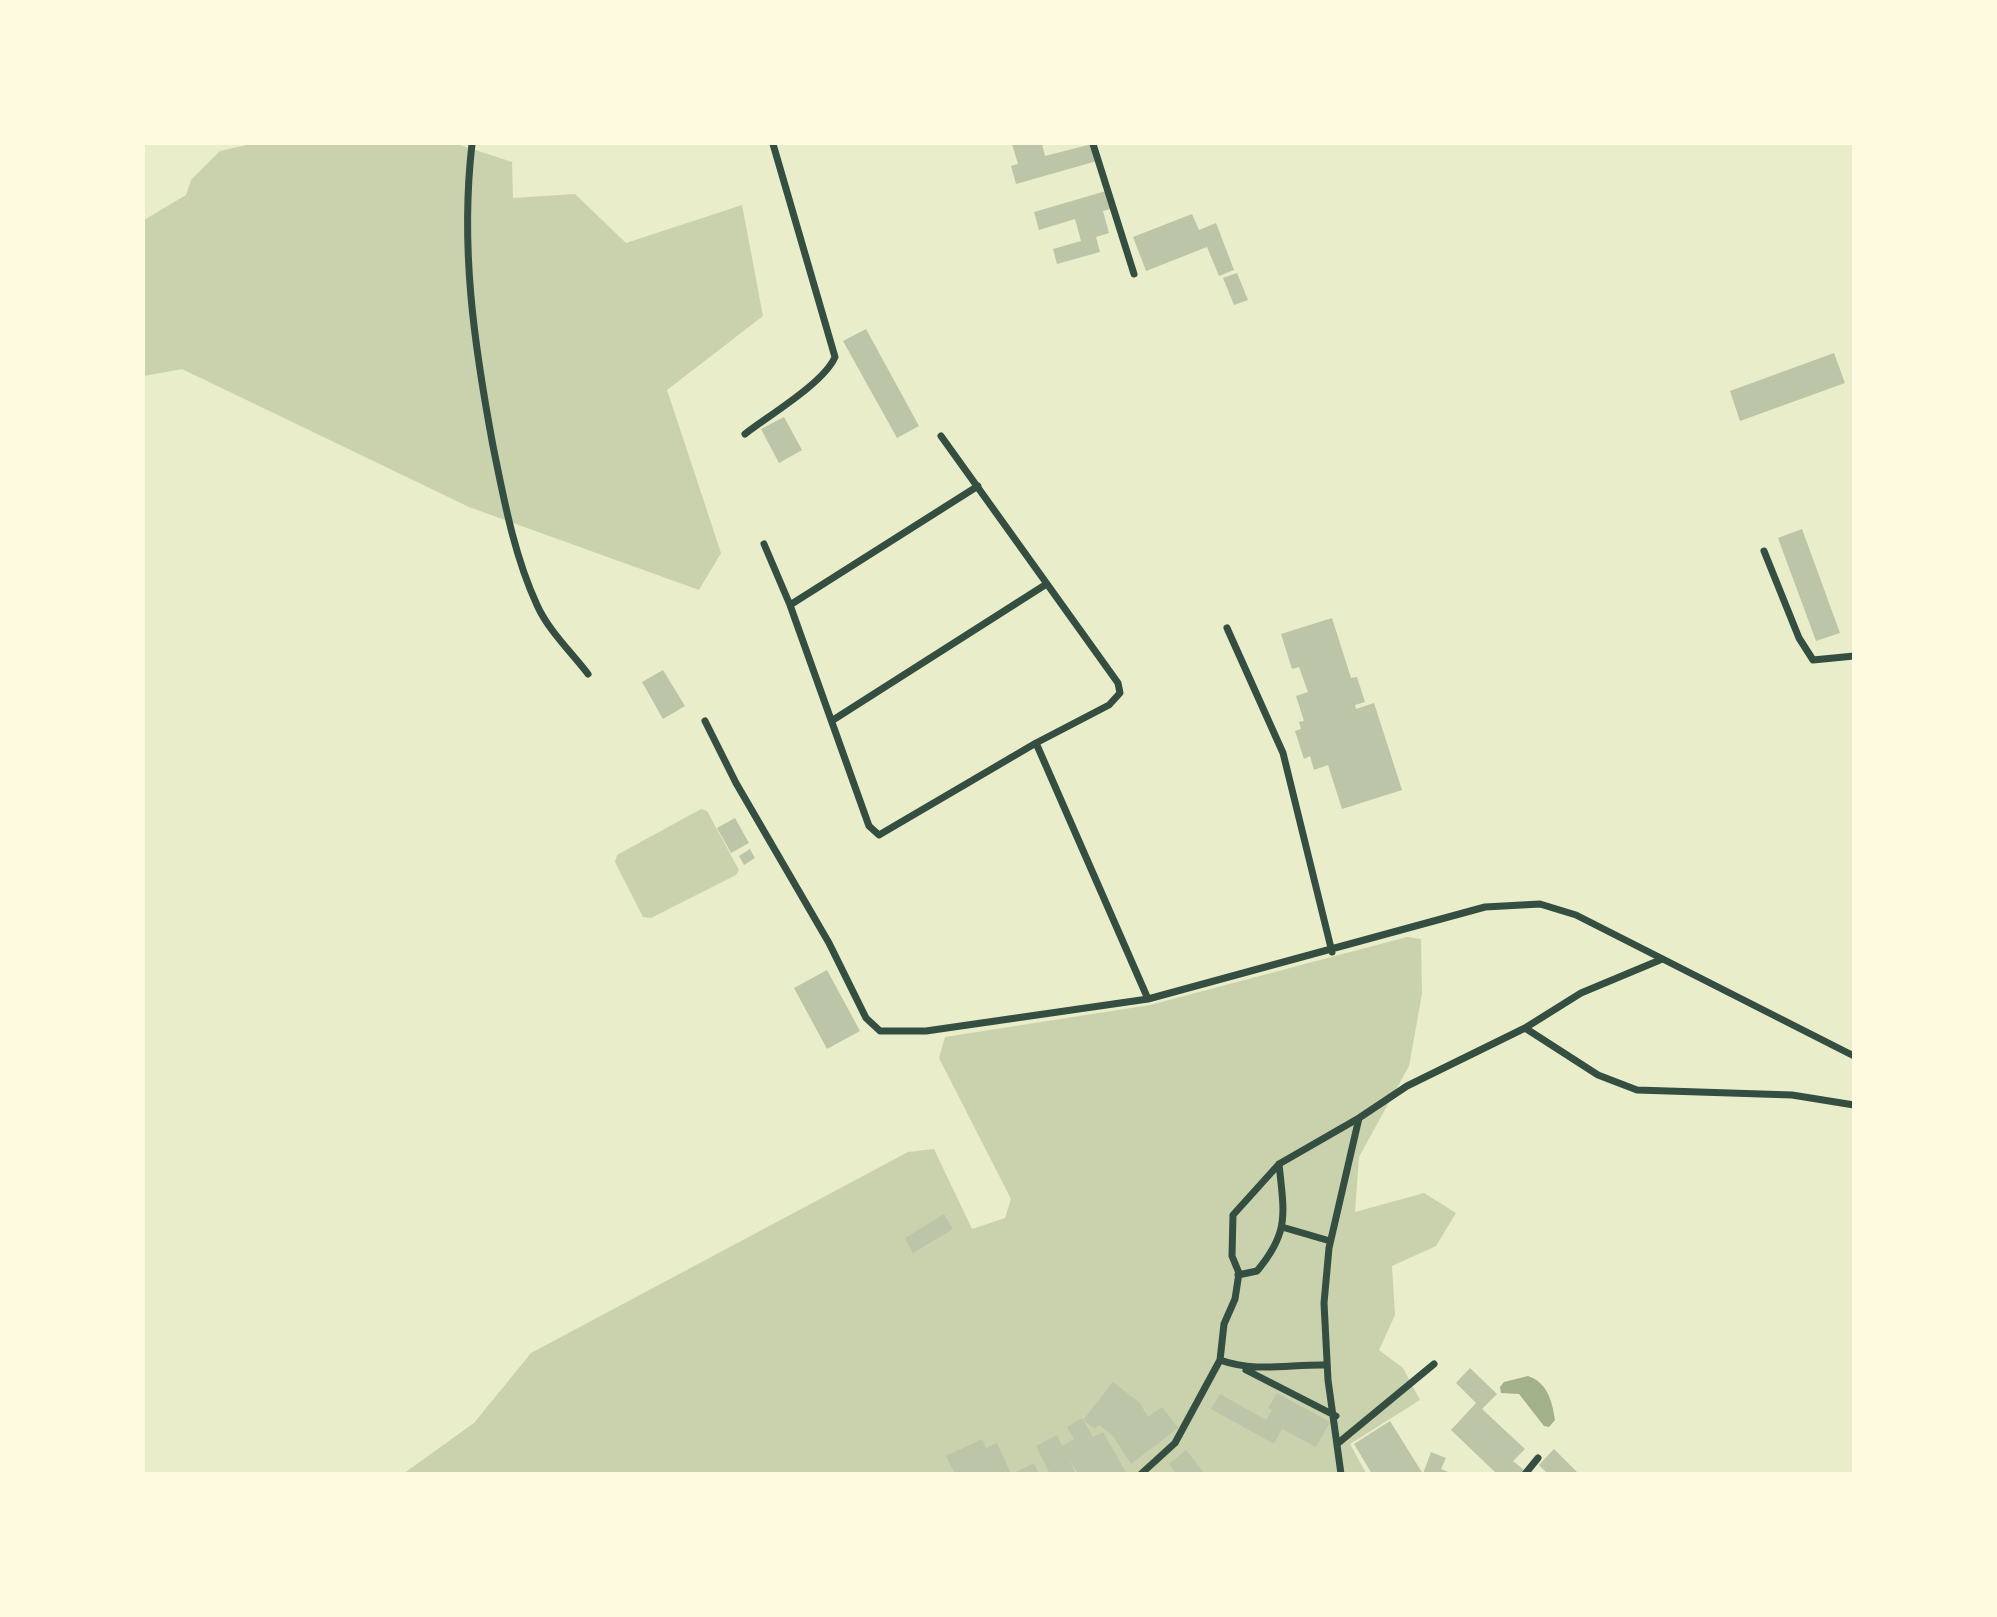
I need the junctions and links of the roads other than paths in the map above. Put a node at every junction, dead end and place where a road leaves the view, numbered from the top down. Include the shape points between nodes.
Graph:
1 (472, 144) edge
2 (773, 144) edge
3 (1093, 144) edge
4 (1134, 274) dead end
5 (745, 434) dead end
6 (941, 436) dead end
7 (978, 486) junction
8 (764, 544) dead end
9 (1764, 551) dead end
10 (1045, 584) junction
11 (790, 605) junction
12 (1227, 628) dead end
13 (1853, 656) edge
14 (588, 674) dead end
15 (833, 720) junction
16 (705, 721) dead end
17 (1036, 743) junction
18 (1332, 952) junction
19 (1660, 960) junction
20 (1148, 999) junction
21 (1525, 1028) junction
22 (1853, 1056) edge
23 (1853, 1105) edge
24 (1359, 1118) junction
25 (1279, 1164) junction
26 (1282, 1227) junction
27 (1330, 1241) junction
28 (1238, 1275) junction
29 (1220, 1360) junction
30 (1434, 1364) dead end
31 (1327, 1365) junction
32 (1240, 1367) junction
33 (1336, 1416) junction
34 (1337, 1444) junction
35 (1538, 1458) dead end
36 (1141, 1474) edge
37 (1341, 1474) edge
38 (1525, 1474) edge

1 - 14 street via 467,191 470,312 500,482 518,557 538,608
2 - 5 street via 835,356 816,379
3 - 4 street
6 - 7 street
7 - 10 street
7 - 11 street
8 - 11 street
9 - 13 street via 1799,638 1813,660
10 - 15 street
10 - 17 street via 1110,670 1120,693 1110,705
11 - 15 street
12 - 18 street via 1283,754
15 - 17 street via 869,826 879,835
16 - 20 street via 866,1018 880,1031 926,1031
17 - 20 street
18 - 19 street via 1485,907 1540,904 1576,915
18 - 20 street
19 - 21 street via 1581,993
19 - 22 street
21 - 23 street via 1598,1075 1637,1090 1791,1095
21 - 24 street via 1406,1086
24 - 25 street
24 - 27 street
25 - 26 street
25 - 28 street via 1233,1215 1232,1256
26 - 27 street
26 - 28 street via 1280,1238 1257,1271
27 - 31 street via 1324,1303
28 - 29 street via 1235,1299 1224,1324
29 - 32 street
29 - 36 street via 1175,1443
30 - 34 street
31 - 32 street via 1293,1364 1264,1370
31 - 33 street
32 - 33 street
33 - 34 street
34 - 37 street
35 - 38 street

